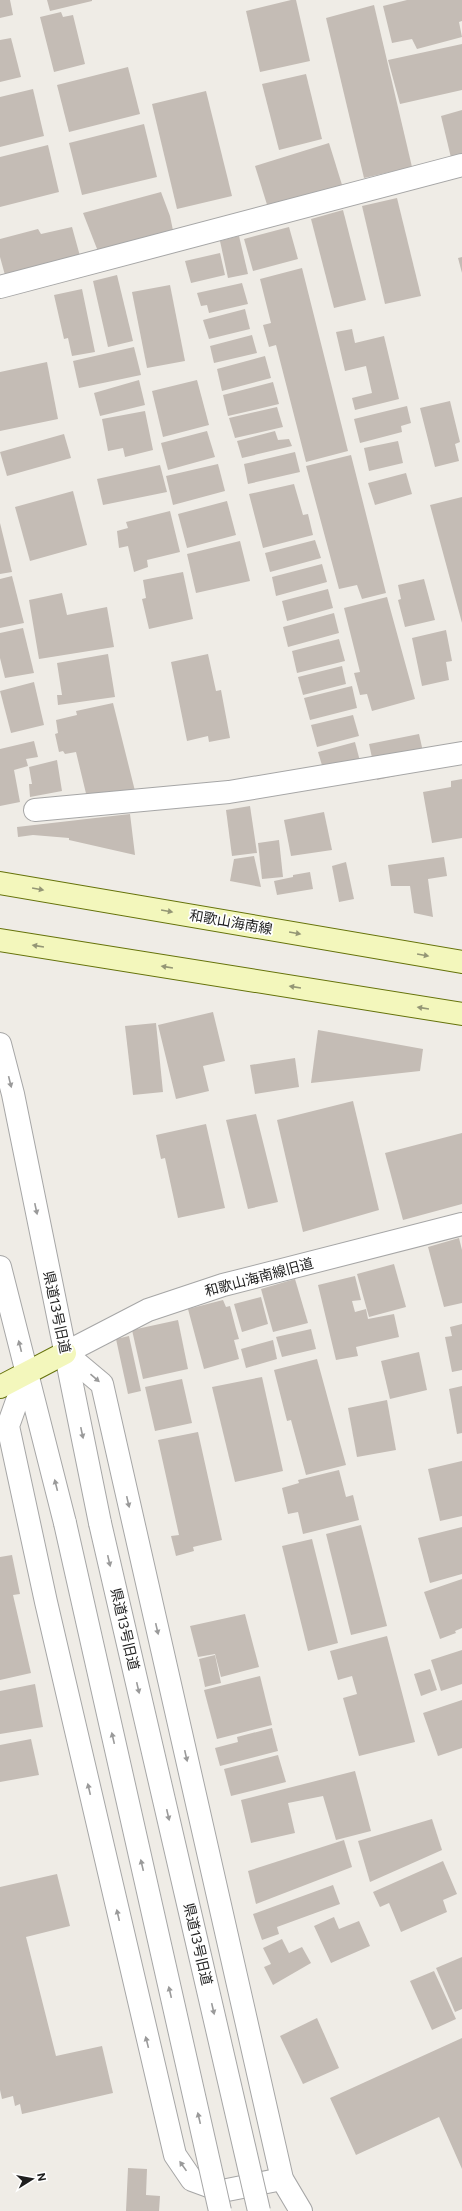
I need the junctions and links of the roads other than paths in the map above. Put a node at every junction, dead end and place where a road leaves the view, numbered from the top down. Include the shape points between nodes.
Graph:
1 (462, 165) edge
2 (0, 287) edge
3 (462, 753) edge
4 (35, 810) dead end
5 (0, 883) edge
6 (0, 940) edge
7 (462, 962) edge
8 (462, 1014) edge
9 (0, 1044) edge
10 (462, 1224) edge
11 (0, 1267) edge
12 (65, 1353) junction
13 (27, 1373) junction
14 (0, 1387) edge
15 (282, 2178) junction
16 (220, 2211) edge
17 (259, 2211) edge
18 (301, 2211) edge

1 - 2 street
3 - 4 street via 229,792
5 -> 7 main road, 和歌山海南線
8 -> 6 main road
9 -> 12 street, 県道13号旧道 via 13,1094
10 - 12 street, 和歌山海南線旧道 via 223,1285 148,1310
13 -> 11 street
12 - 13 main road
12 -> 15 street via 102,1384
12 -> 17 street, 県道13号旧道, bridge via 100,1523
13 - 14 main road
15 -> 13 street via 222,2191 192,2180 175,2155 51,1625 8,1426
16 -> 13 street, bridge via 65,1523
15 - 18 street

